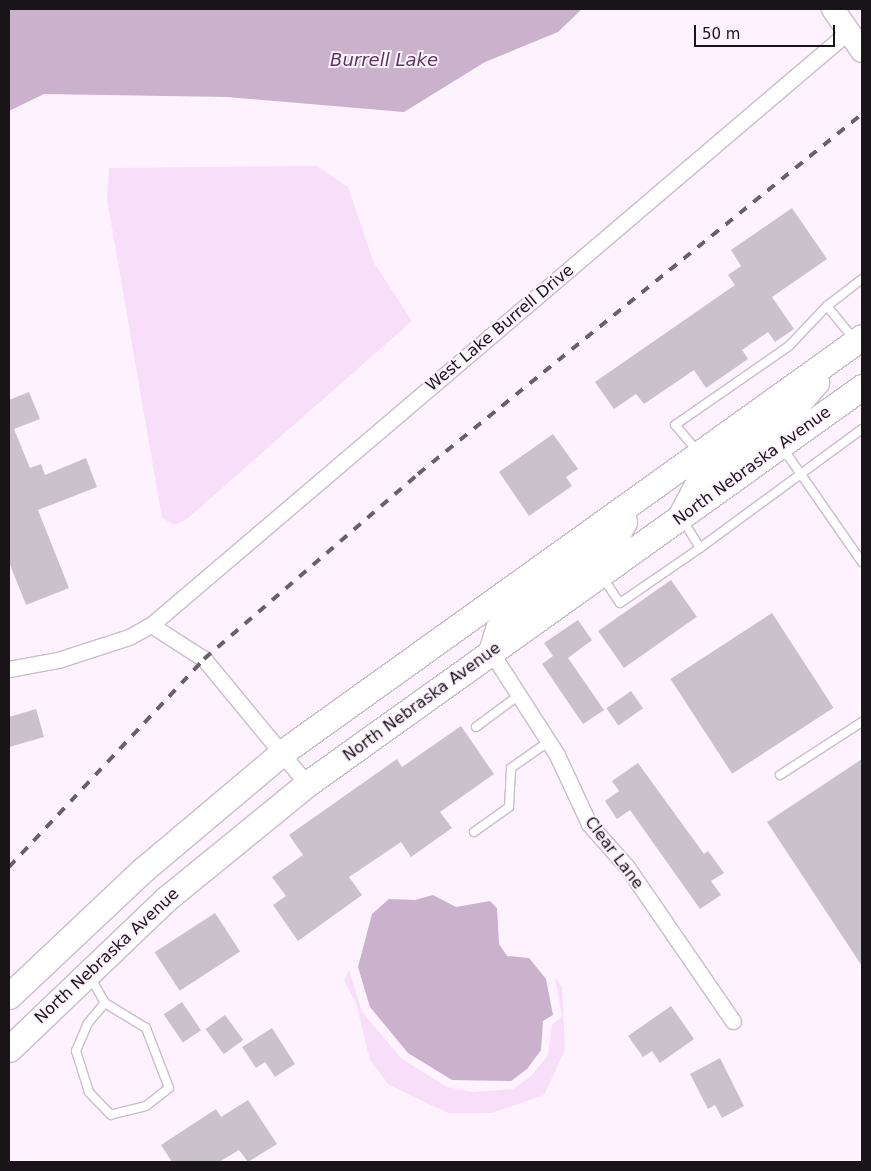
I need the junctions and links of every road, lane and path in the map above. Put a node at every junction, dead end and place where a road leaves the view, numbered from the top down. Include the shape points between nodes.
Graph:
1 (833, 9) edge
2 (849, 32) junction
3 (862, 51) edge
4 (862, 279) edge
5 (827, 306) junction
6 (859, 340) edge
7 (822, 366) junction
8 (862, 387) edge
9 (862, 429) edge
10 (781, 445) junction
11 (700, 453) junction
12 (802, 474) junction
13 (621, 510) junction
14 (681, 517) junction
15 (700, 548) junction
16 (862, 562) edge
17 (600, 574) junction
18 (151, 624) junction
19 (491, 652) junction
20 (9, 669) edge
21 (519, 695) junction
22 (862, 722) edge
23 (476, 727) dead end
24 (548, 742) junction
25 (283, 752) junction
26 (780, 775) dead end
27 (307, 784) junction
28 (474, 832) dead end
29 (87, 974) junction
30 (9, 996) edge
31 (105, 1003) junction
32 (733, 1021) dead end
33 (9, 1049) edge

1 - 2 street
2 - 3 street
2 - 18 street, West Lake Burrell Drive
4 - 5 lane
5 - 6 lane
5 - 11 lane via 789,346 675,425
6 - 7 main road
7 - 11 main road
7 - 14 main road via 815,386 792,410 700,479
8 - 10 main road, North Nebraska Avenue
9 - 12 lane
10 - 12 lane
10 - 14 main road, North Nebraska Avenue
11 - 13 main road
12 - 15 lane
12 - 16 lane
13 - 19 main road via 624,522 615,538 505,620 498,629
13 - 25 main road
14 - 15 lane
14 - 17 main road, North Nebraska Avenue
15 - 17 lane via 620,603
17 - 19 main road, North Nebraska Avenue
18 - 20 street, West Lake Burrell Drive via 129,637 58,660
18 - 25 street via 204,659
19 - 21 street, Clear Lane
19 - 27 main road, North Nebraska Avenue
21 - 23 lane
21 - 24 street, Clear Lane
22 - 26 lane
24 - 28 lane via 511,768 509,806
24 - 32 street, Clear Lane via 589,824 626,867
25 - 27 street
25 - 30 main road via 144,869
27 - 29 main road, North Nebraska Avenue via 166,900
29 - 31 lane
29 - 33 main road, North Nebraska Avenue
31 - 31 lane via 146,1028 169,1088 146,1106 111,1115 89,1092 76,1051 88,1023

